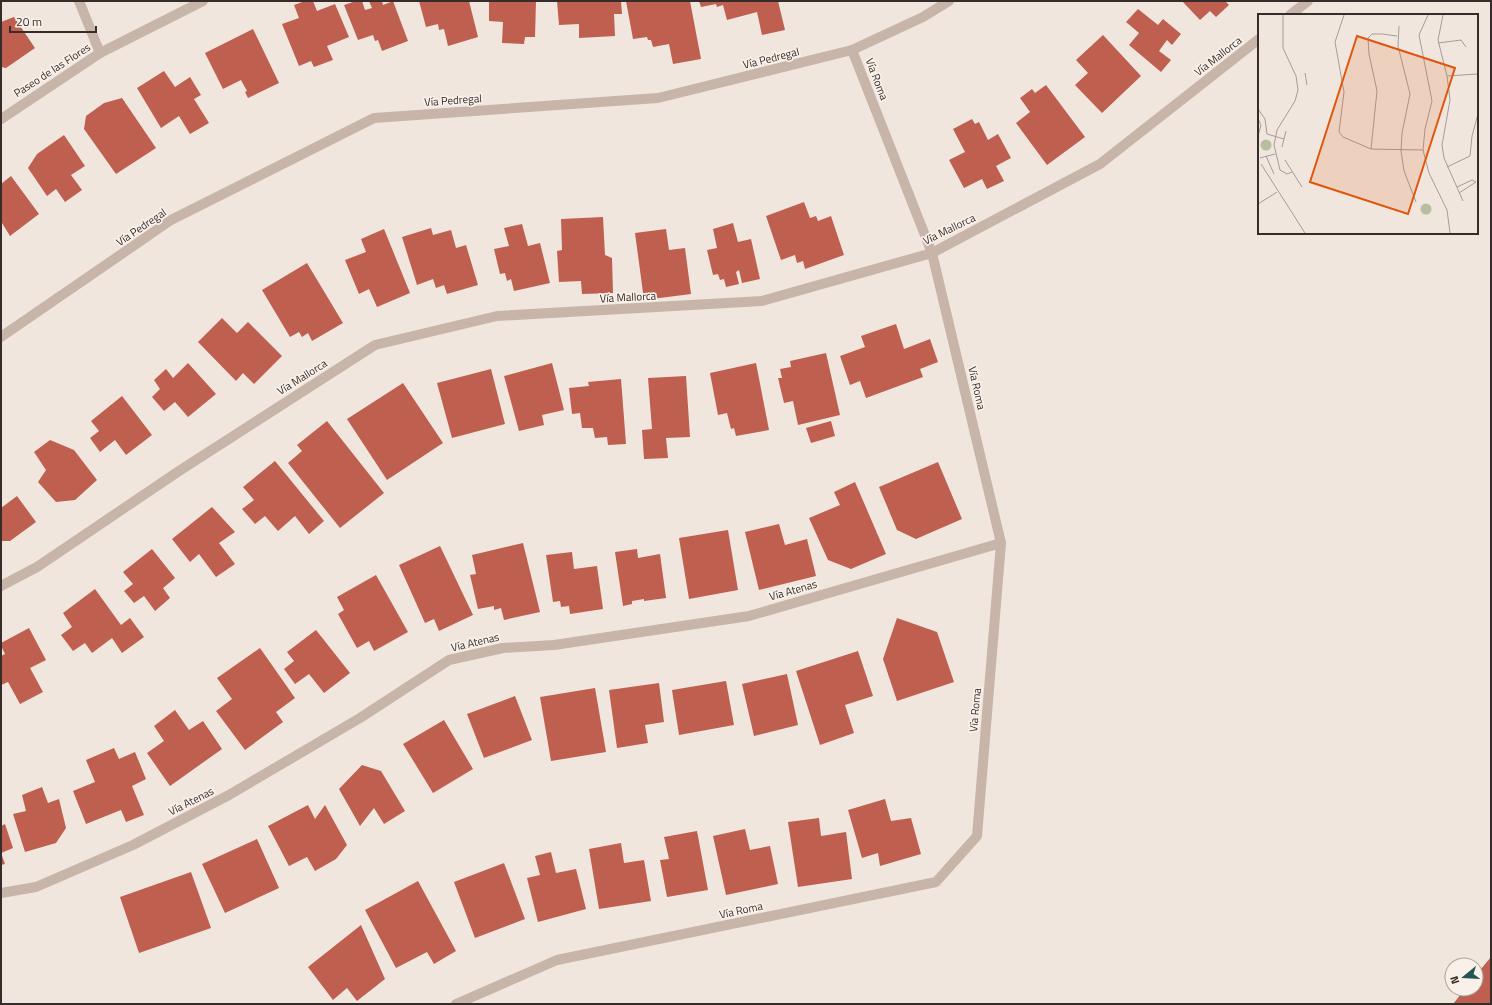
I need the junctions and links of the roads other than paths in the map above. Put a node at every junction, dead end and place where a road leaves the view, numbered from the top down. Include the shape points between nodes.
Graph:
1 (79, 1) edge
2 (204, 1) edge
3 (950, 1) edge
4 (1308, 1) edge
5 (1291, 14) edge
6 (1258, 41) edge
7 (852, 50) junction
8 (100, 53) junction
9 (1, 119) edge
10 (932, 253) junction
11 (1, 337) edge
12 (1001, 542) junction
13 (1, 586) edge
14 (1, 892) edge
15 (456, 1004) edge

1 - 8 street
2 - 8 street, Paseo de las Flores
3 - 7 street, Vía Pedregal via 923,17
4 - 5 street
6 - 10 street, Vía Mallorca via 1100,164
7 - 10 street, Vía Roma
7 - 11 street, Vía Pedregal via 658,98 374,118 171,220
8 - 9 street, Paseo de las Flores
10 - 12 street, Vía Roma
10 - 13 street, Vía Mallorca via 762,301 497,316 375,345 37,567
12 - 14 street, Vía Atenas via 749,616 554,645 503,648 450,660 360,718 222,799 133,845 36,887
12 - 15 street, Vía Roma via 977,836 936,882 557,960

